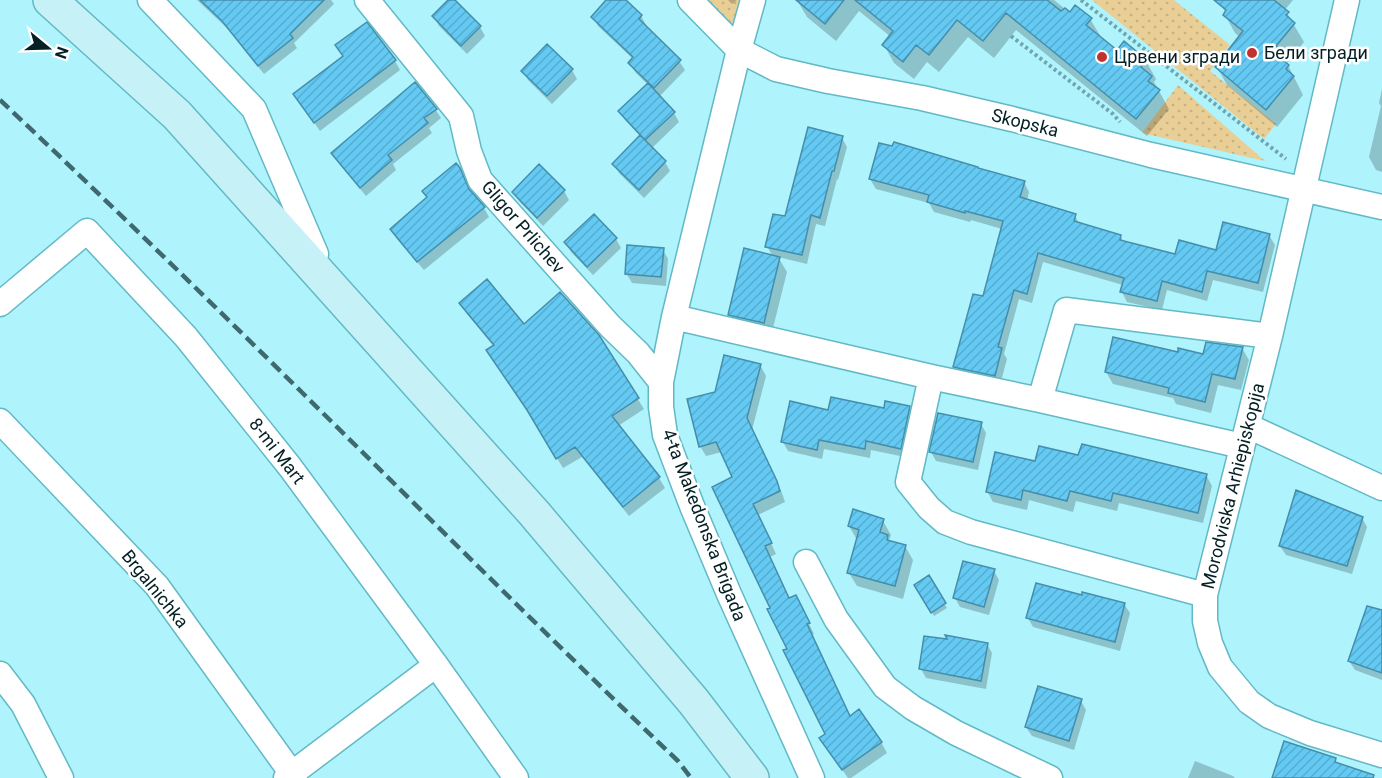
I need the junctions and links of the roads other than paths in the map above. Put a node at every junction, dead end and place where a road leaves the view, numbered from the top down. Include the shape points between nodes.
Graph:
1 (50, 0) edge
2 (150, 0) edge
3 (367, 0) edge
4 (690, 0) edge
5 (753, 0) edge
6 (1347, 0) edge
7 (739, 50) junction
8 (1304, 190) junction
9 (1382, 207) edge
10 (313, 266) junction
11 (0, 304) edge
12 (675, 317) junction
13 (1270, 336) junction
14 (931, 377) junction
15 (661, 382) junction
16 (1040, 400) junction
17 (0, 421) edge
18 (1245, 436) junction
19 (1382, 488) edge
20 (806, 562) dead end
21 (1205, 595) junction
22 (436, 665) junction
23 (0, 674) edge
24 (1382, 755) edge
25 (291, 777) edge
26 (61, 778) edge
27 (516, 778) edge
28 (752, 778) edge
29 (812, 778) edge
30 (1050, 778) edge

1 - 10 street via 177,115
2 - 10 street via 254,109 316,254
3 - 15 street, Gligor Prlichev via 461,116 480,180
4 - 7 street, Skopska
5 - 7 street, 4-ta Makedonska Brigada
6 - 8 street, Morodviska Arhiepiskopija
7 - 8 street, Skopska via 776,69 922,98
7 - 12 street, 4-ta Makedonska Brigada
8 - 9 street, Skopska
8 - 13 street, Morodviska Arhiepiskopija
10 - 28 street via 534,513 694,702
11 - 22 street, 8-mi Mart via 87,231 186,337 290,467
12 - 14 street
12 - 15 street, 4-ta Makedonska Brigada
13 - 16 street via 1066,310
13 - 18 street, Morodviska Arhiepiskopija
14 - 16 street
14 - 21 street via 908,482 945,522
15 - 29 street, 4-ta Makedonska Brigada via 665,435 692,506
16 - 18 street
17 - 25 street, Brgalnichka via 157,586
18 - 19 street
18 - 21 street, Morodviska Arhiepiskopija
20 - 30 street via 836,619 885,687 956,733
21 - 24 street, Morodviska Arhiepiskopija via 1210,643 1220,667 1249,702 1269,716 1310,733
22 - 25 street, Brgalnichka
22 - 27 street, 8-mi Mart
23 - 26 street via 23,704

